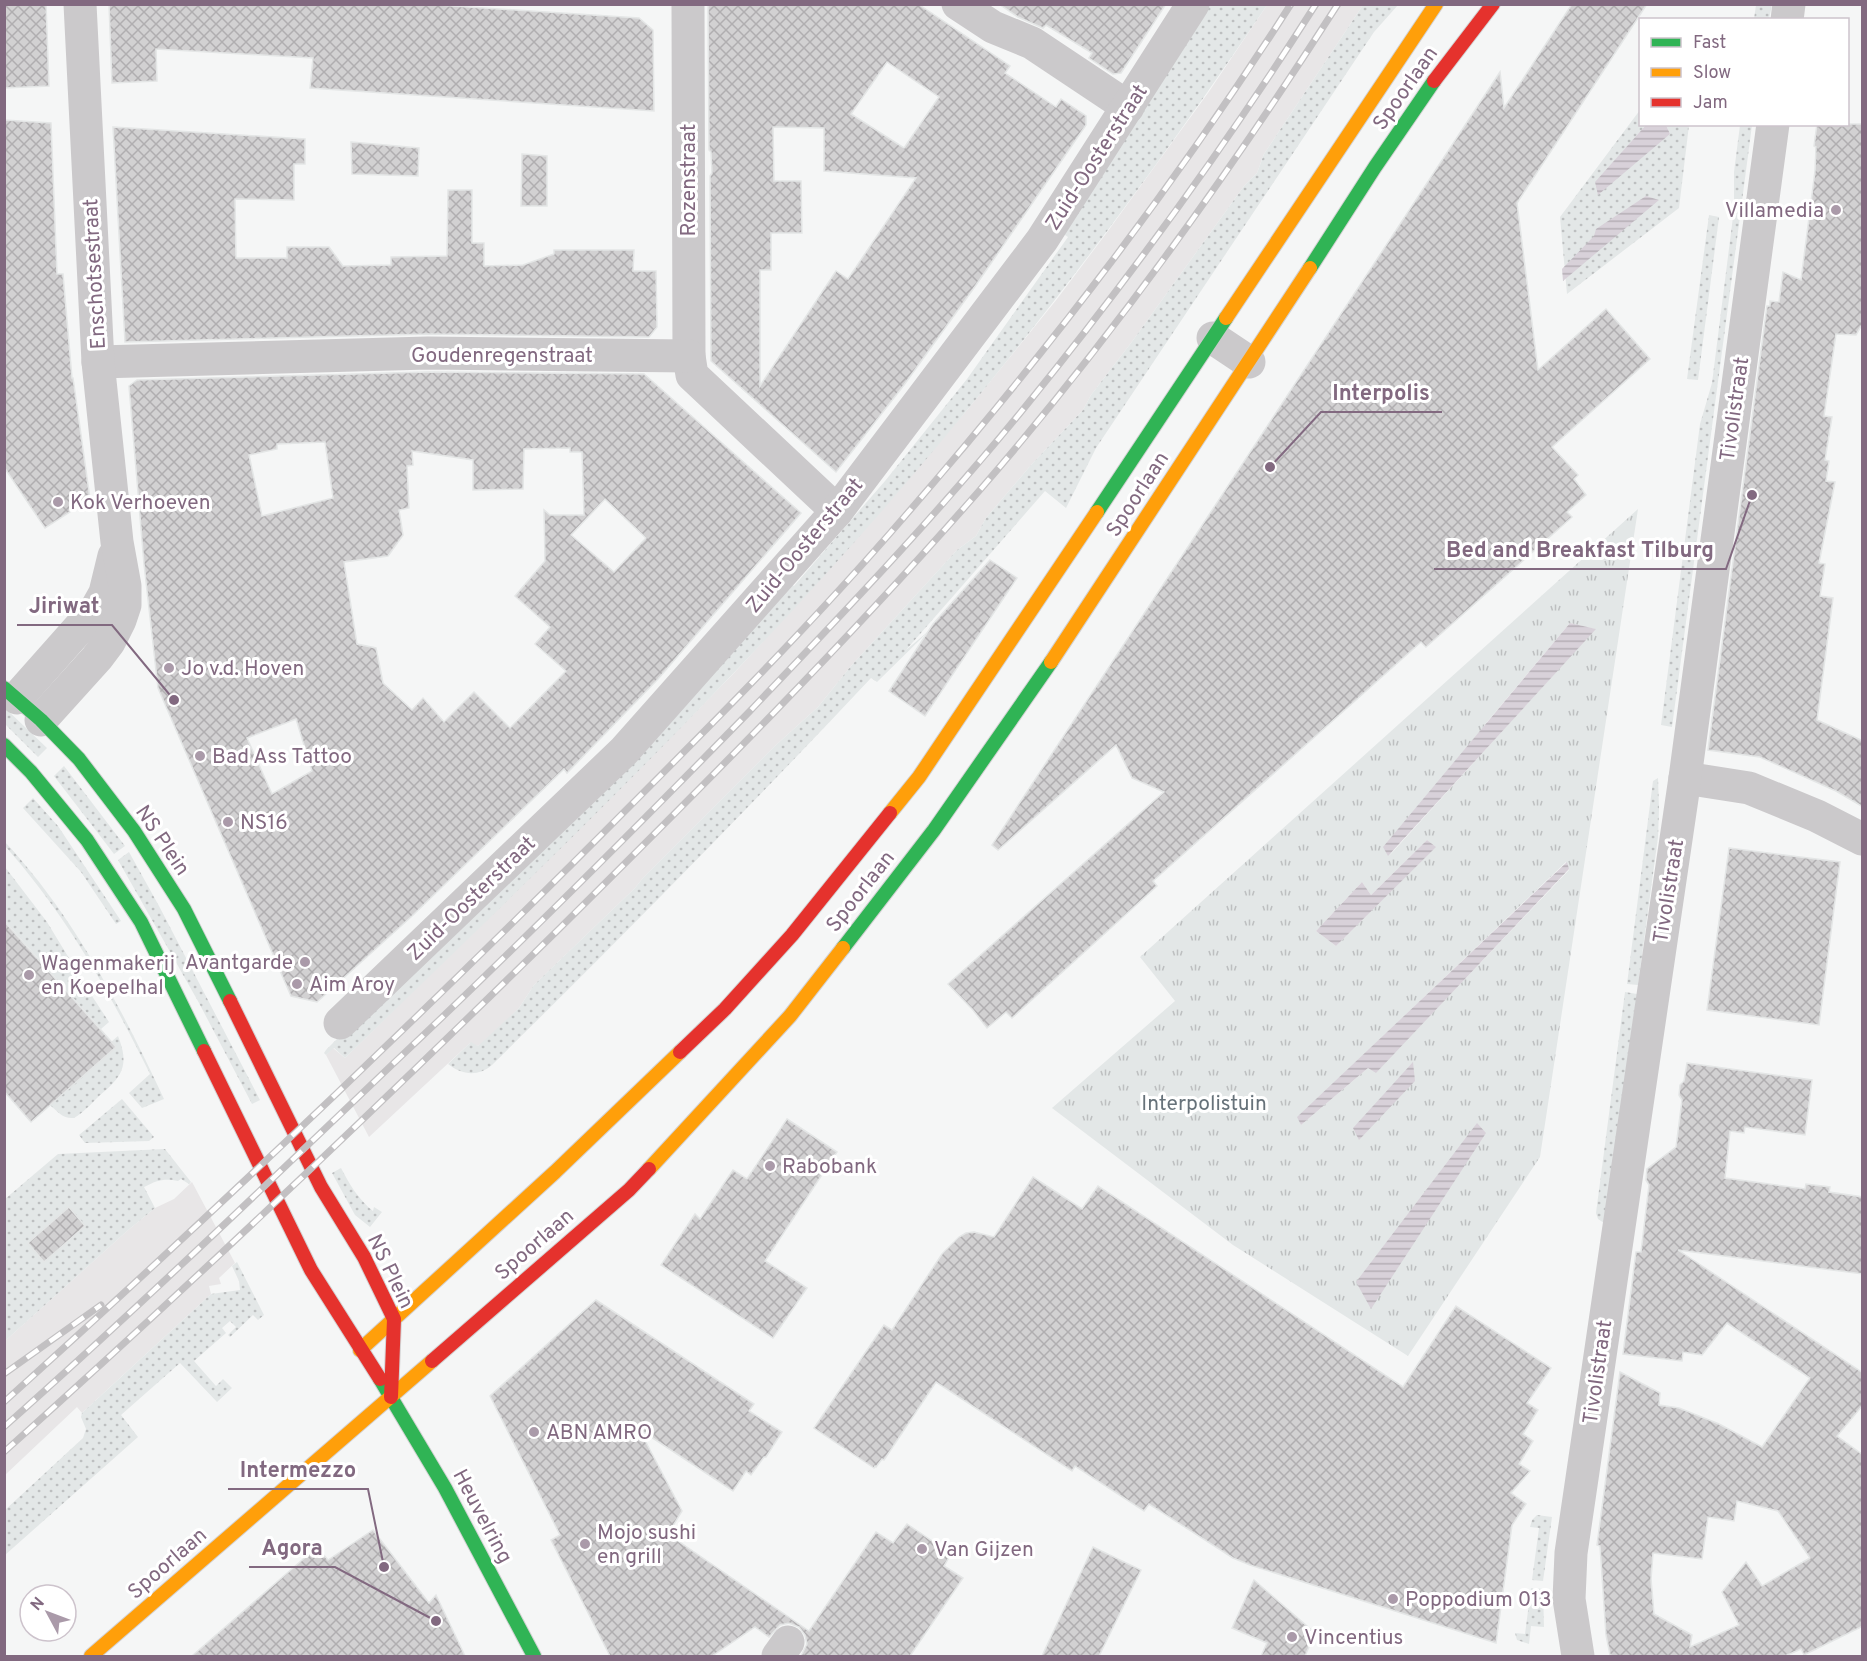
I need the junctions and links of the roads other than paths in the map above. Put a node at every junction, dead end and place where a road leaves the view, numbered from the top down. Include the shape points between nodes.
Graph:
1 (80, 4) edge
2 (688, 4) edge
3 (958, 4) edge
4 (1193, 4) edge
5 (1436, 4) edge
6 (1493, 4) edge
7 (1128, 107) junction
8 (1773, 126) edge
9 (1213, 338) junction
10 (689, 356) junction
11 (98, 362) junction
12 (1250, 362) junction
13 (837, 511) junction
14 (117, 542) junction
15 (11, 693) edge
16 (41, 720) junction
17 (4, 745) edge
18 (1685, 778) junction
19 (1863, 839) edge
20 (340, 1023) dead end
21 (394, 1318) junction
22 (360, 1350) junction
23 (391, 1397) junction
24 (91, 1656) edge
25 (534, 1656) edge
26 (1578, 1656) edge

1 - 11 street, Enschotsestraat
2 - 10 street, Rozenstraat
3 - 7 street via 993,27 1032,43
4 - 7 street, Zuid-Oosterstraat
5 - 9 street, Spoorlaan
6 - 12 street, Spoorlaan via 1375,167
7 - 13 street, Zuid-Oosterstraat via 1042,240
8 - 18 street, Tivolistraat
9 - 12 street
9 - 21 street, Spoorlaan via 919,777 799,927 725,1009 643,1090
10 - 11 street, Goudenregenstraat via 428,353
10 - 13 street via 692,375
11 - 14 street, Enschotsestraat
12 - 23 street, Spoorlaan via 1025,702 934,830 790,1016 629,1190
13 - 20 street, Zuid-Oosterstraat via 624,751
14 - 15 street, Enschotsestraat via 110,578 96,609
14 - 16 street, Enschotsestraat via 125,586 125,605 118,626 97,658
15 - 16 street, NS Plein
16 - 21 street, NS Plein via 79,759 134,831 184,909 321,1187 364,1257
17 - 22 street via 87,840 141,922 311,1269
18 - 19 street via 1749,788
18 - 26 street, Tivolistraat via 1571,1553 1569,1599
21 - 22 street, Spoorlaan
21 - 23 street, NS Plein
22 - 23 street
23 - 24 street, Spoorlaan
23 - 25 street, Heuvelring via 445,1488

